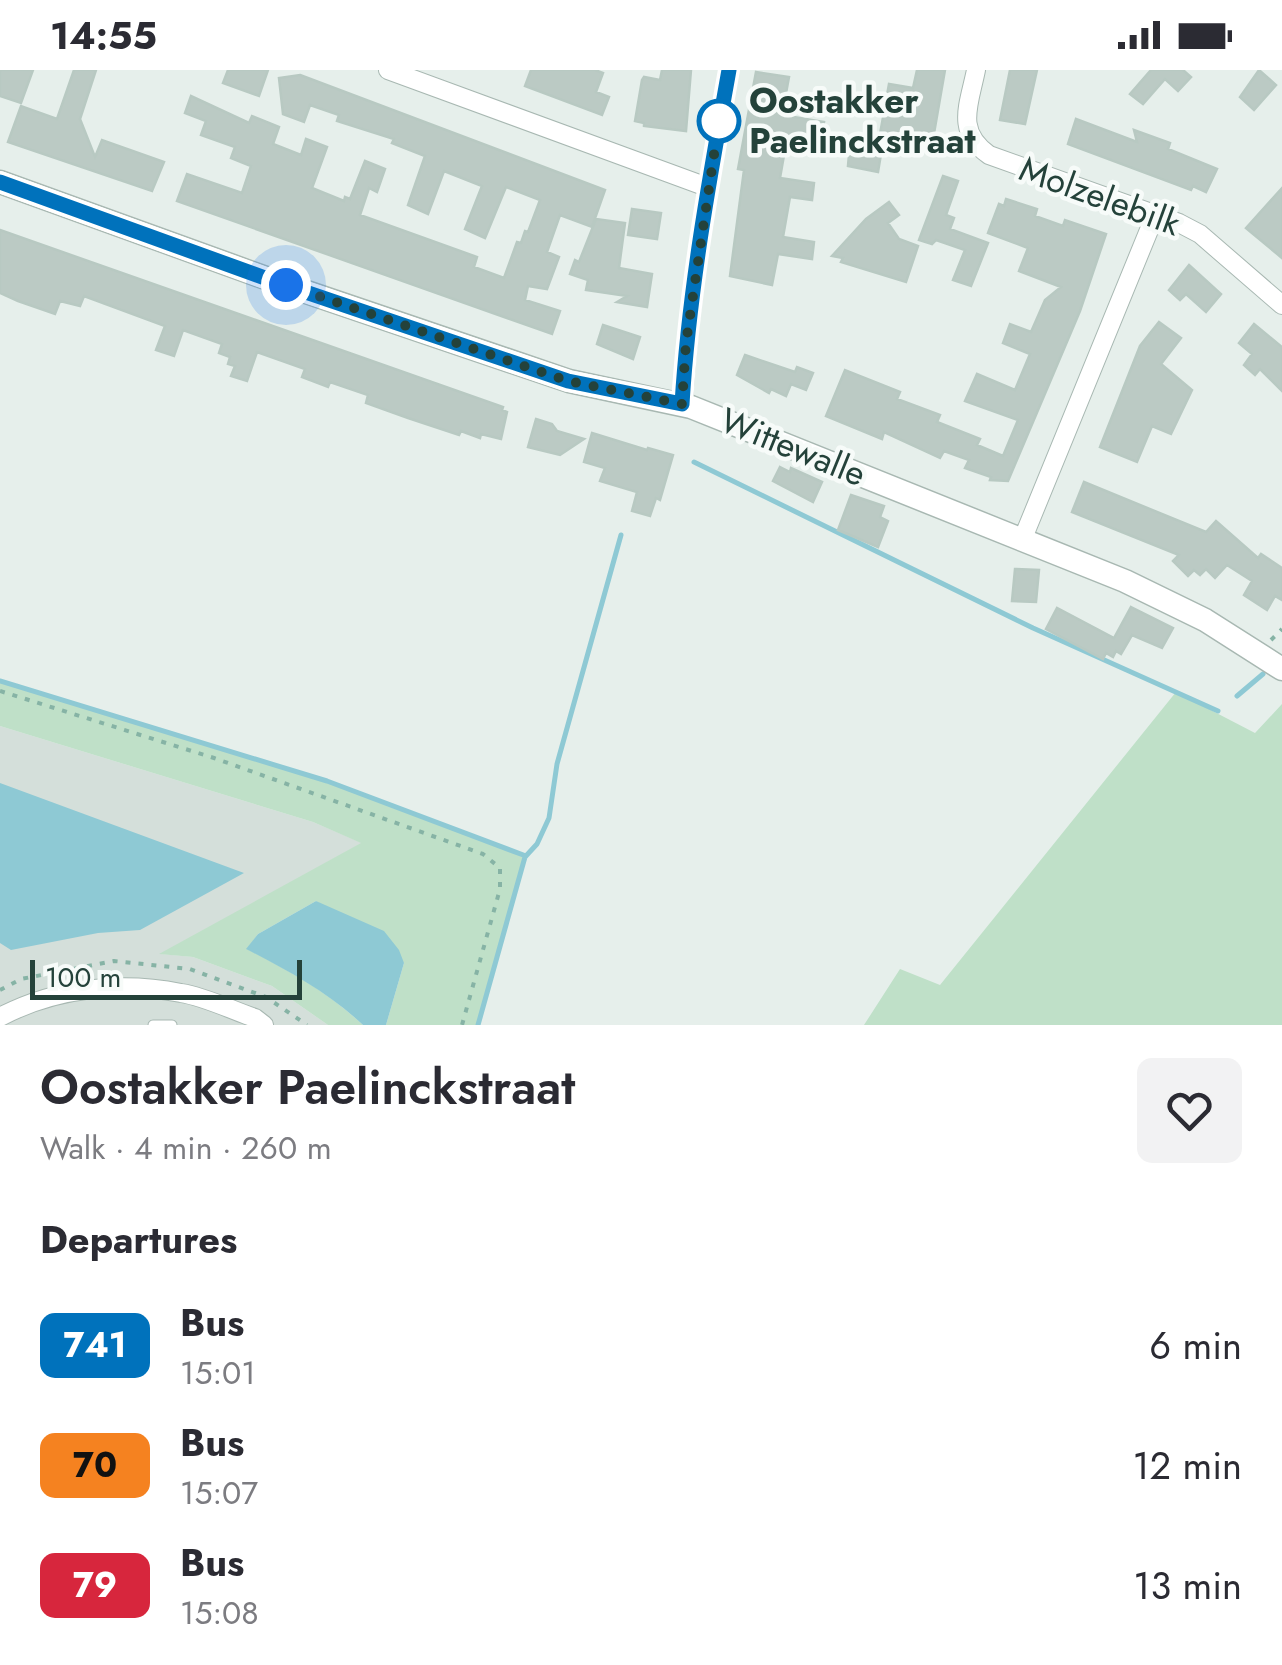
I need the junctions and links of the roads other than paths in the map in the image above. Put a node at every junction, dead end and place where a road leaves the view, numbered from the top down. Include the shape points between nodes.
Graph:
1 (388, 70) edge
2 (729, 70) edge
3 (976, 70) edge
4 (0, 182) edge
5 (707, 187) junction
6 (1156, 214) junction
7 (1281, 303) edge
8 (682, 404) junction
9 (1023, 538) junction
10 (1282, 668) edge
11 (0, 1017) edge
12 (153, 1025) edge
13 (172, 1025) edge
14 (264, 1025) edge

1 - 5 street
2 - 5 street
3 - 6 street, Molzelebilk via 965,123 973,144
4 - 8 street, Wittewalle via 568,381
5 - 8 street
6 - 7 street, Molzelebilk via 1200,234
6 - 9 street
8 - 9 street, Wittewalle
9 - 10 street, Wittewalle via 1205,620
11 - 14 street via 29,1002 115,986 184,993
12 - 13 lane

